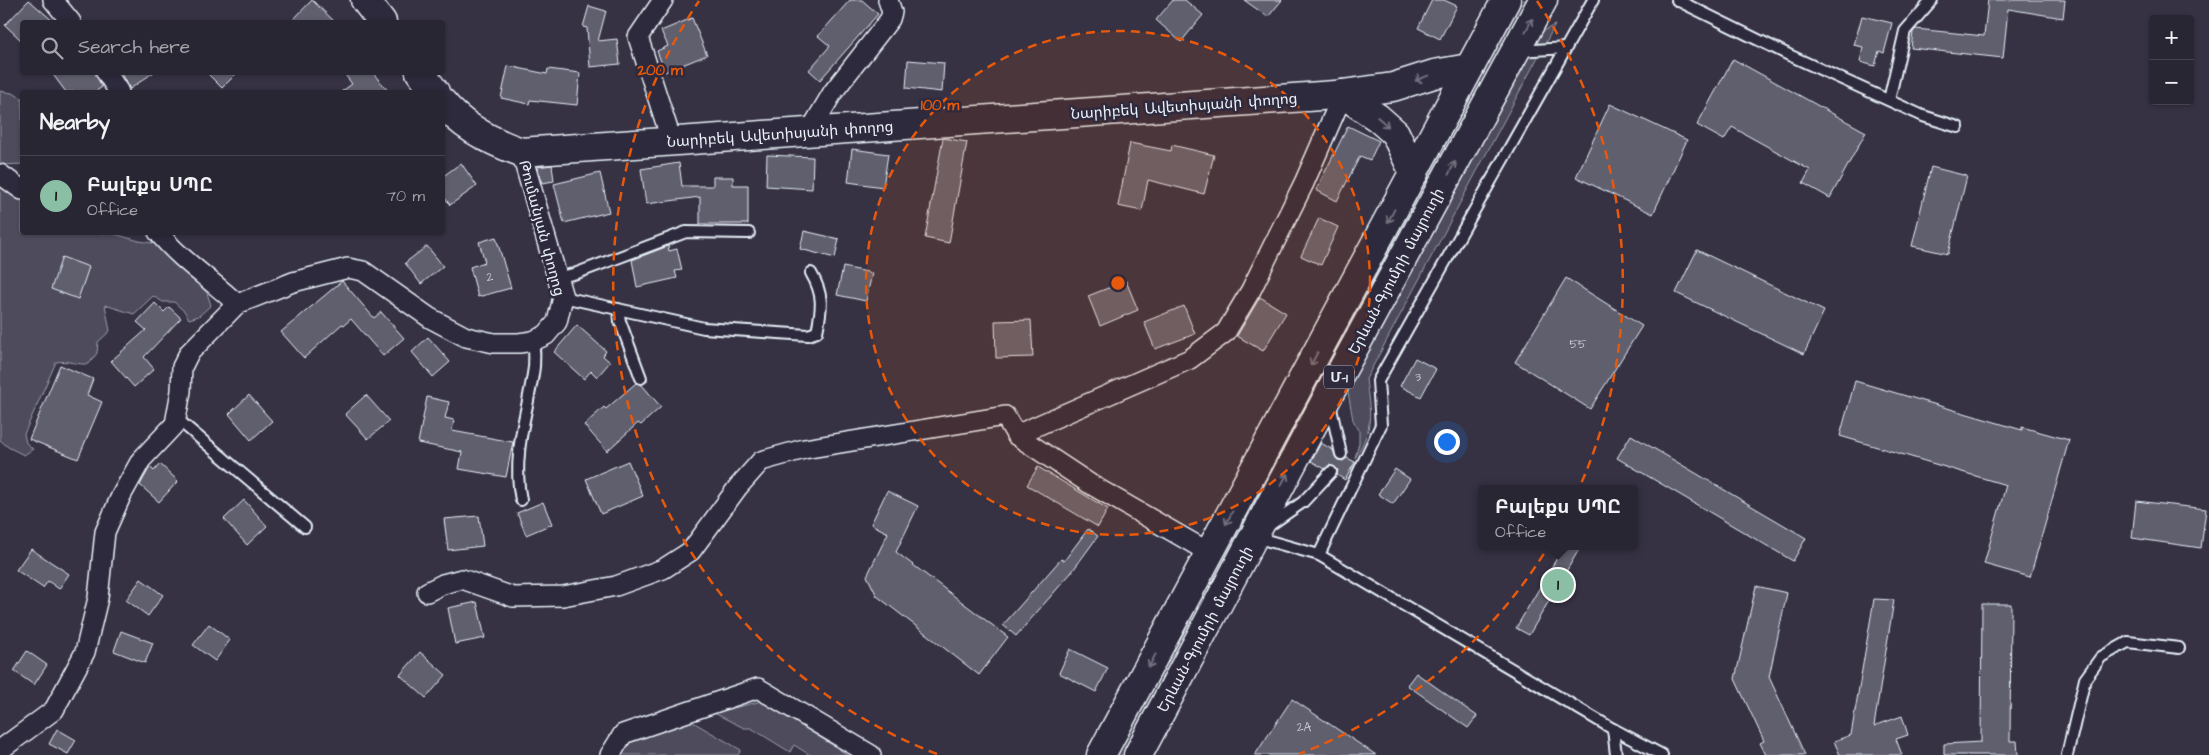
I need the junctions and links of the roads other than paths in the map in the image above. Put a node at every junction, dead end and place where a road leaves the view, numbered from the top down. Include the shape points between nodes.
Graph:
1 (53, 0) edge
2 (365, 0) edge
3 (663, 0) edge
4 (888, 0) edge
5 (1506, 0) edge
6 (1542, 0) edge
7 (1593, 0) edge
8 (1677, 0) edge
9 (1932, 0) edge
10 (69, 20) edge
11 (380, 20) edge
12 (1566, 48) junction
13 (1514, 52) junction
14 (1469, 68) junction
15 (108, 75) edge
16 (422, 75) edge
17 (118, 90) edge
18 (434, 90) edge
19 (1343, 94) junction
20 (1889, 100) junction
21 (445, 106) edge
22 (1958, 127) dead end
23 (810, 131) junction
24 (672, 142) junction
25 (522, 152) junction
26 (1414, 173) junction
27 (0, 174) edge
28 (20, 189) edge
29 (749, 233) dead end
30 (158, 235) edge
31 (811, 273) dead end
32 (557, 278) junction
33 (563, 297) junction
34 (237, 304) junction
35 (618, 309) junction
36 (533, 341) junction
37 (641, 378) dead end
38 (1328, 396) junction
39 (176, 418) junction
40 (1016, 435) junction
41 (1341, 454) dead end
42 (1331, 472) dead end
43 (521, 500) dead end
44 (305, 527) dead end
45 (1254, 536) junction
46 (1210, 553) junction
47 (1319, 554) junction
48 (427, 592) dead end
49 (2179, 648) dead end
50 (1613, 729) junction
51 (0, 750) edge
52 (610, 755) edge
53 (871, 755) edge
54 (1101, 755) edge
55 (1138, 755) edge
56 (1616, 755) edge
57 (1662, 755) edge
58 (2067, 755) edge

1 - 10 street
2 - 11 main road
3 - 24 street via 638,37
4 - 23 street via 892,12 890,19 833,92
5 - 14 main road, Երևան-Գյումրի մայրուղի / Մ-1
13 -> 6 main road, Երևան-Գյումրի մայրուղի / Մ-1
7 - 12 lane
8 - 20 lane
9 - 20 lane via 1905,31
12 - 13 lane
12 - 47 lane via 1378,381 1381,425
38 -> 13 main road, Երևան-Գյումրի մայրուղի / Մ-1
14 -> 19 main road, Նարիբեկ Ավետիսյանի փողոց
14 - 26 main road, Երևան-Գյումրի մայրուղի / Մ-1
15 - 17 street
16 - 18 main road
19 - 23 main road, Նարիբեկ Ավետիսյանի փողոց
19 -> 26 main road via 1395,133
19 - 40 street via 1304,183 1251,290 1226,332 1190,359
20 - 22 lane
21 - 25 main road, Նարիբեկ Ավետիսյանի փողոց via 493,142
23 - 24 main road, Նարիբեկ Ավետիսյանի փողոց
24 - 25 main road, Նարիբեկ Ավետիսյանի փողոց
25 - 32 street, Թումանյան փողոց
26 -> 46 main road, Երևան-Գյումրի մայրուղի / Մ-1
27 - 28 street
29 - 32 lane via 686,232
30 - 34 street
31 - 35 lane via 820,289 820,314 816,332 808,335 704,328
32 - 33 street, Թումանյան փողոց
33 - 35 lane
33 - 36 street, Թումանյան փողոց via 556,322 546,334
34 - 36 street via 293,282 348,268 363,271 430,318 466,337 494,343
34 - 39 street via 189,353 182,367
35 - 37 lane
36 - 43 lane via 536,359 518,457 517,482
38 - 41 lane
45 -> 38 main road, Երևան-Գյումրի մայրուղի / Մ-1
39 - 44 lane
39 - 51 street via 175,424 141,460 105,532 98,598 86,652 54,710
40 - 46 street via 1090,484
40 - 48 street via 1005,416 804,449 761,461 691,552 663,569 616,586 563,596 513,597 462,579
42 - 45 lane via 1303,502
45 - 47 lane
45 - 55 main road, Երևան-Գյումրի մայրուղի / Մ-1
46 -> 54 main road, Երևան-Գյումրի մայրուղի / Մ-1
47 - 50 lane
49 - 58 lane via 2128,642 2101,657 2085,679
50 - 56 lane
50 - 57 lane
52 - 53 street via 623,734 758,688

